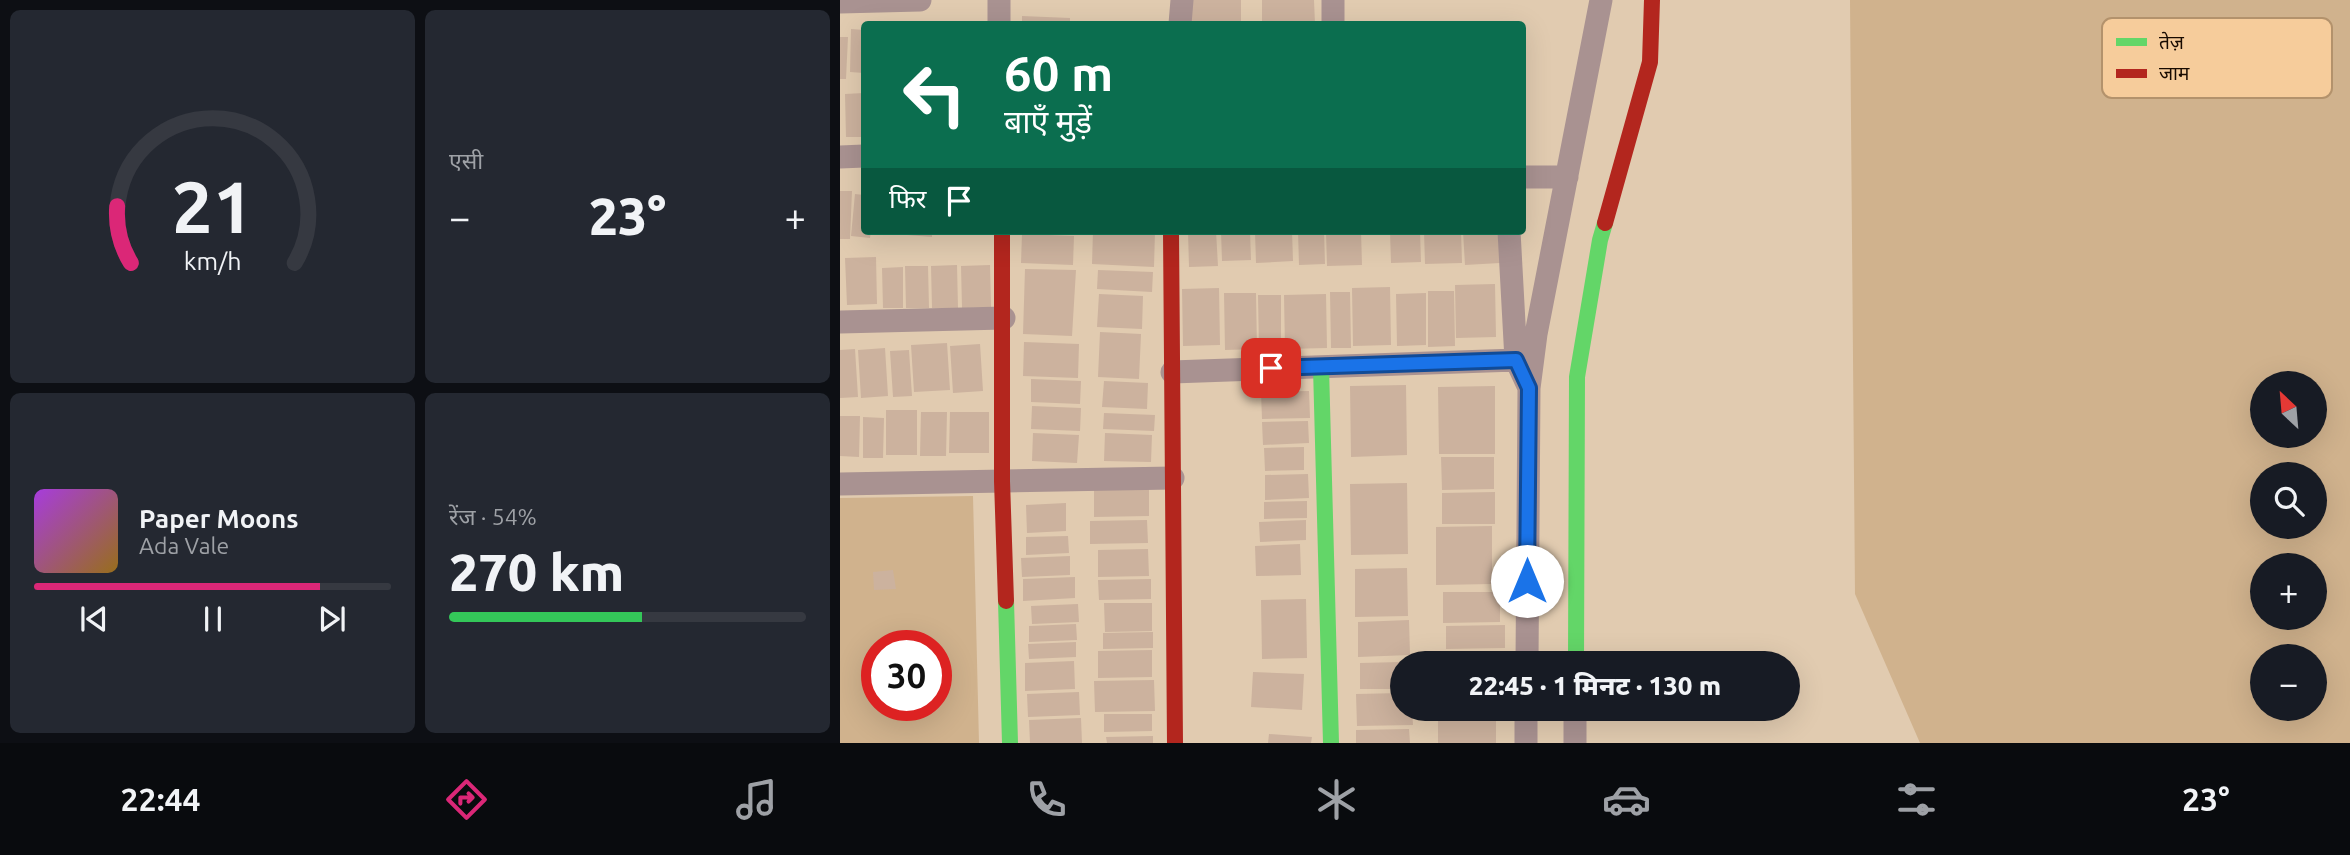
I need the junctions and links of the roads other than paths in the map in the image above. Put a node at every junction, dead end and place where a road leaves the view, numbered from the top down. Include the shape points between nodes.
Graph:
1 (920, 0) edge
2 (999, 0) edge
3 (1182, 0) edge
4 (1332, 0) edge
5 (1601, 0) edge
6 (1653, 0) edge
7 (840, 2) edge
8 (999, 21) edge
9 (1180, 21) edge
10 (1333, 21) edge
11 (861, 156) edge
12 (840, 157) edge
13 (1526, 177) edge
14 (1567, 177) junction
15 (1002, 235) edge
16 (1171, 235) edge
17 (1509, 235) edge
18 (1004, 318) junction
19 (840, 322) edge
20 (1516, 360) junction
21 (1321, 367) junction
22 (1171, 372) junction
23 (1529, 388) junction
24 (1172, 478) junction
25 (1002, 481) junction
26 (840, 484) edge
27 (1527, 651) edge
28 (1576, 651) edge
29 (1526, 721) edge
30 (1575, 721) edge
31 (1010, 743) edge
32 (1175, 743) edge
33 (1331, 743) edge
34 (1526, 743) edge
35 (1575, 743) edge

1 - 7 street
2 - 8 street
3 - 9 street
4 - 10 street
5 - 14 street
6 - 28 street via 1650,62 1600,240 1577,377
11 - 12 street
13 - 14 street
14 - 23 street
15 - 18 street
16 - 22 street
17 - 20 street
18 - 19 street
18 - 25 street
20 - 21 street
20 - 23 street
21 - 22 street
21 - 33 street
22 - 24 street
23 - 27 street
24 - 25 street
24 - 32 street
25 - 26 street
25 - 31 street
29 - 34 street
30 - 35 street

